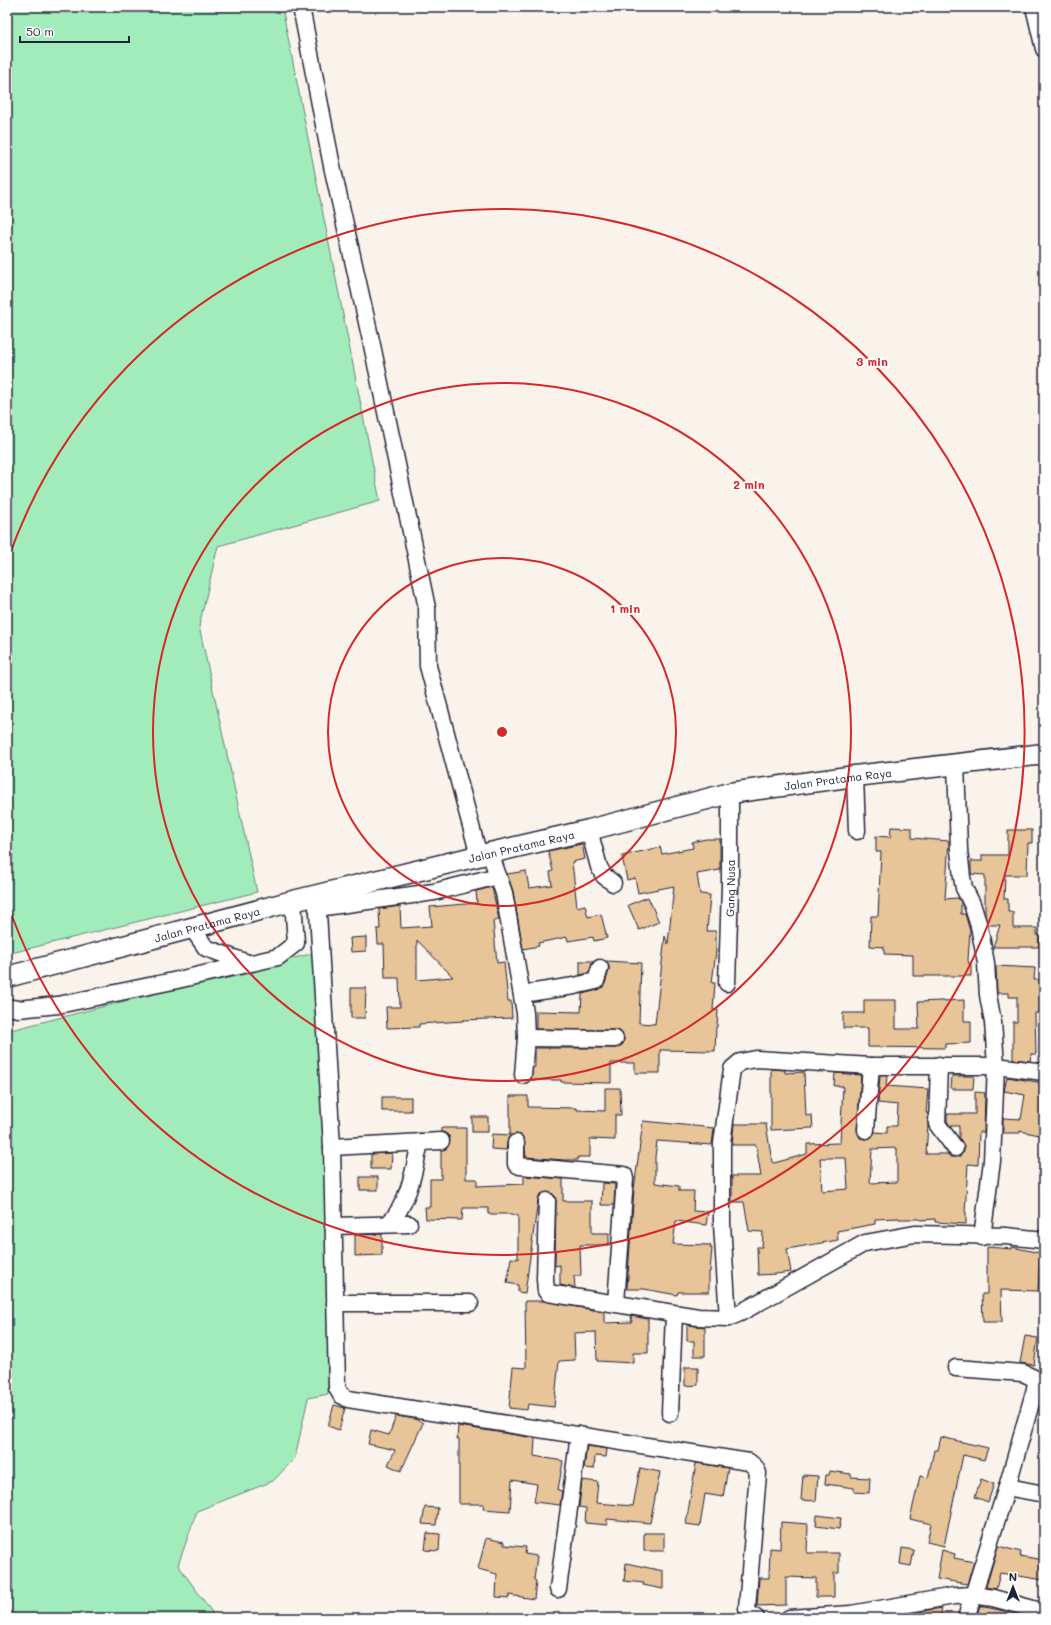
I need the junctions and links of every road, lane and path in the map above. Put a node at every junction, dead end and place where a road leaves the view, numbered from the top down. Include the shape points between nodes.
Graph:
1 (301, 7) edge
2 (1034, 7) edge
3 (1044, 49) edge
4 (1044, 754) edge
5 (956, 764) junction
6 (855, 776) junction
7 (730, 793) junction
8 (589, 830) junction
9 (857, 831) dead end
10 (484, 854) junction
11 (498, 876) junction
12 (613, 883) dead end
13 (293, 901) junction
14 (317, 902) junction
15 (192, 928) junction
16 (249, 963) junction
17 (600, 968) dead end
18 (7, 977) edge
19 (727, 983) dead end
20 (522, 994) junction
21 (7, 1007) edge
22 (526, 1038) junction
23 (614, 1039) dead end
24 (939, 1065) junction
25 (870, 1066) junction
26 (996, 1066) junction
27 (1044, 1072) edge
28 (523, 1074) dead end
29 (866, 1130) dead end
30 (441, 1141) dead end
31 (420, 1142) junction
32 (516, 1143) dead end
33 (332, 1147) junction
34 (955, 1148) dead end
35 (547, 1201) dead end
36 (388, 1224) junction
37 (409, 1224) dead end
38 (333, 1226) junction
39 (982, 1237) junction
40 (1044, 1240) edge
41 (335, 1303) junction
42 (470, 1303) dead end
43 (616, 1303) junction
44 (674, 1314) junction
45 (728, 1318) junction
46 (956, 1368) dead end
47 (670, 1413) dead end
48 (579, 1435) junction
49 (1007, 1487) junction
50 (1044, 1494) edge
51 (558, 1589) dead end
52 (973, 1596) junction
53 (1044, 1611) edge
54 (756, 1618) edge
55 (789, 1618) edge
56 (966, 1618) edge

1 - 10 street via 332,166 427,608 428,666
2 - 3 street
4 - 5 main road, Jalan Pratama Raya
5 - 6 main road, Jalan Pratama Raya
5 - 26 street via 959,850 964,888 979,926 986,963
6 - 7 main road, Jalan Pratama Raya
6 - 9 street
7 - 8 main road, Jalan Pratama Raya
7 - 19 street, Gang Nusa
8 - 10 main road, Jalan Pratama Raya
8 - 12 street via 599,867 604,876
10 - 11 street
10 - 14 main road, Jalan Pratama Raya
11 - 14 street via 434,892
11 - 20 street via 504,893
13 - 14 main road, Jalan Pratama Raya
13 - 15 main road, Jalan Pratama Raya
13 - 16 street via 296,943 278,957
14 - 33 street
15 - 16 street via 206,948
15 - 18 main road, Jalan Pratama Raya
16 - 21 street via 58,1005 18,1009
17 - 20 street via 596,981
20 - 22 street
22 - 23 street
22 - 28 street
24 - 25 street
24 - 26 street
24 - 34 street via 937,1124
25 - 29 street
25 - 45 street via 756,1059 740,1062 732,1069 722,1142 722,1224
26 - 27 street
26 - 39 street via 992,1161
30 - 31 street
31 - 33 street
31 - 36 street via 404,1200 396,1216
32 - 43 street via 516,1164 520,1166 624,1175
33 - 38 street
35 - 43 street via 547,1292
36 - 37 street
36 - 38 street
38 - 41 street
39 - 40 street via 1006,1236
39 - 45 street via 915,1234 866,1243
41 - 42 street
41 - 48 street via 337,1388 341,1395 348,1399
43 - 44 street
44 - 45 street
44 - 47 street
46 - 49 street via 1023,1373 1036,1379
48 - 51 street
48 - 54 street via 732,1458 749,1462 755,1467 758,1473 747,1608
49 - 50 street
49 - 52 street
52 - 53 street via 993,1598
52 - 55 street via 954,1596 851,1614
52 - 56 street

